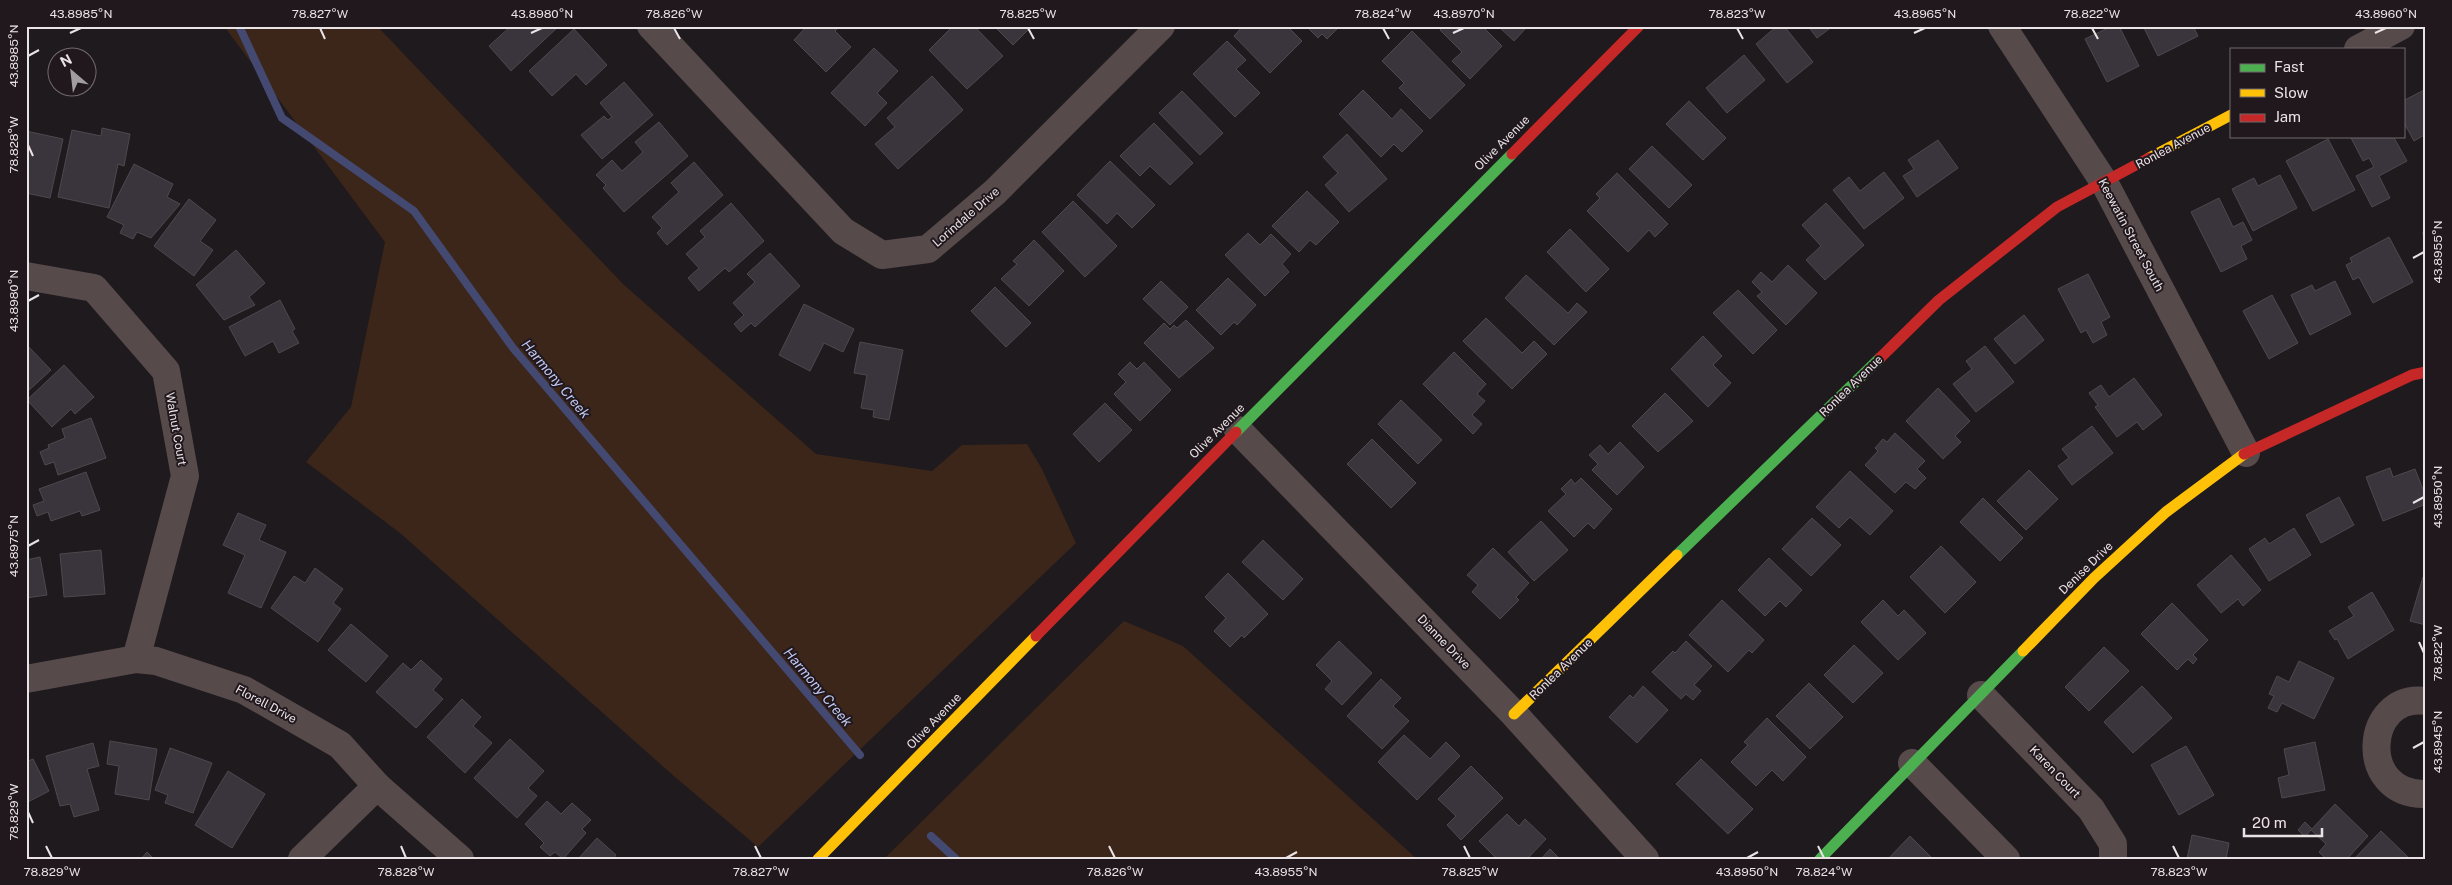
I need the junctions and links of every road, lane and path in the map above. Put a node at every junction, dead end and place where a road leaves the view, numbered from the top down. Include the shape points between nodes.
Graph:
1 (651, 26) edge
2 (1160, 26) edge
3 (1639, 26) edge
4 (2002, 26) edge
5 (2401, 26) edge
6 (2360, 48) edge
7 (2230, 117) edge
8 (2104, 182) junction
9 (26, 276) edge
10 (2426, 372) edge
11 (1238, 430) junction
12 (2246, 452) junction
13 (136, 659) junction
14 (26, 679) edge
15 (1981, 695) junction
16 (2426, 701) edge
17 (1514, 714) junction
18 (1912, 763) junction
19 (377, 786) junction
20 (2426, 794) edge
21 (302, 859) edge
22 (460, 859) edge
23 (818, 859) edge
24 (1645, 859) edge
25 (1820, 859) edge
26 (2006, 859) edge
27 (2113, 859) edge

1 - 2 street, Lorindale Drive via 843,231 882,255 928,249 995,192
3 - 11 street, Olive Avenue
4 - 8 street, Keewatin Street South
5 - 6 street
7 - 8 street, Ronlea Avenue
8 - 12 street, Keewatin Street South
8 - 17 street, Ronlea Avenue via 2057,207 1939,300
9 - 13 street, Walnut Court via 94,288 166,371 185,476
10 - 12 street, Denise Drive via 2412,375
11 - 17 street, Dianne Drive
11 - 23 street, Olive Avenue
12 - 15 street, Denise Drive via 2166,512 2094,578
13 - 14 street, Florell Drive
13 - 19 street, Florell Drive via 156,661 244,690 340,745
15 - 18 street, Denise Drive
15 - 27 street, Karen Court via 2091,809 2112,844
16 - 20 street via 2406,703 2392,710 2382,721 2375,750 2379,766 2388,780 2400,789
17 - 24 street, Dianne Drive
18 - 25 street, Denise Drive
18 - 26 street
19 - 21 street
19 - 22 street, Florell Drive

